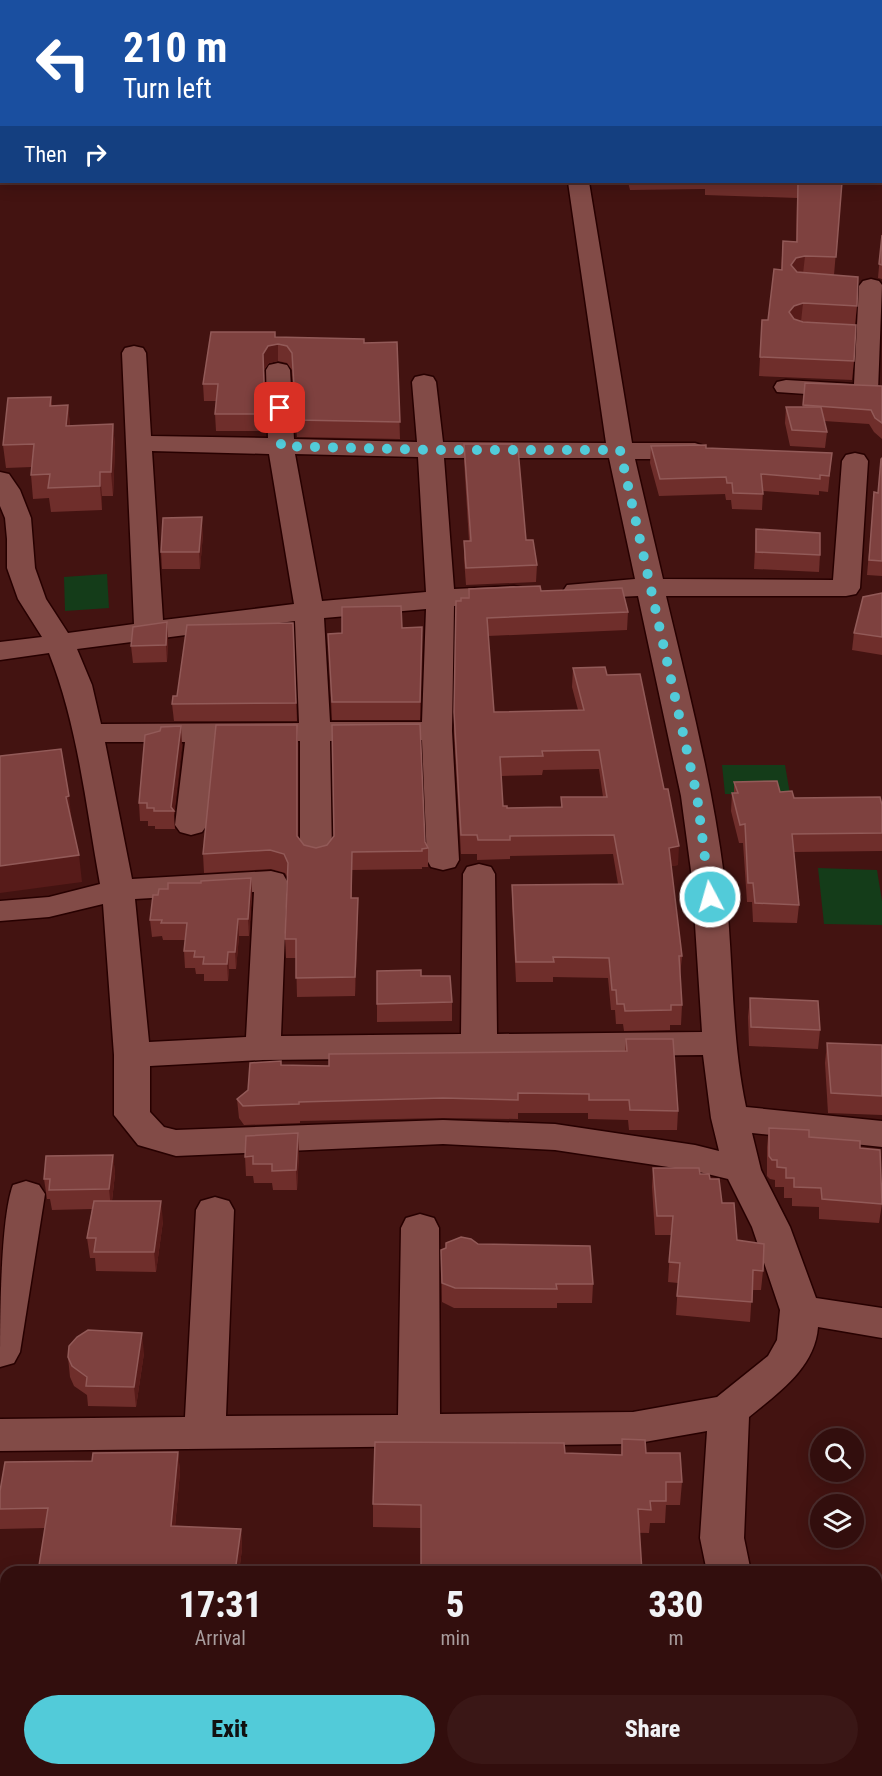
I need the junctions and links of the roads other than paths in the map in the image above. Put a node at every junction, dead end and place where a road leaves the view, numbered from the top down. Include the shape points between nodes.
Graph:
1 (578, 183) edge
2 (845, 285) edge
3 (877, 287) edge
4 (841, 334) edge
5 (876, 336) edge
6 (134, 353) dead end
7 (278, 370) dead end
8 (424, 382) dead end
9 (786, 387) dead end
10 (874, 391) edge
11 (138, 443) junction
12 (281, 446) junction
13 (431, 450) junction
14 (620, 450) junction
15 (724, 451) edge
16 (882, 463) edge
17 (0, 480) edge
18 (9, 518) edge
19 (651, 587) junction
20 (440, 598) junction
21 (309, 611) junction
22 (149, 632) junction
23 (60, 643) junction
24 (0, 651) edge
25 (437, 731) junction
26 (201, 732) junction
27 (315, 732) junction
28 (88, 733) junction
29 (191, 825) dead end
30 (316, 854) edge
31 (443, 860) dead end
32 (479, 874) dead end
33 (118, 890) junction
34 (0, 911) edge
35 (720, 1043) junction
36 (479, 1047) junction
37 (263, 1048) junction
38 (132, 1055) junction
39 (729, 1118) junction
40 (882, 1134) edge
41 (742, 1170) junction
42 (26, 1194) dead end
43 (215, 1210) dead end
44 (420, 1228) dead end
45 (800, 1310) junction
46 (882, 1323) edge
47 (0, 1352) edge
48 (729, 1411) junction
49 (205, 1431) junction
50 (419, 1431) junction
51 (0, 1436) edge
52 (728, 1566) edge

1 - 14 street
2 - 3 street
3 - 5 street
4 - 5 street
5 - 10 street
6 - 11 street
7 - 12 street
8 - 13 street
9 - 10 street
11 - 12 street
11 - 22 street
12 - 13 street
12 - 21 street
13 - 14 street
13 - 20 street
14 - 15 street
14 - 19 street
16 - 19 street via 843,460 846,588
17 - 18 street via 7,490
18 - 23 street via 21,539 21,568 32,599
19 - 20 street
19 - 35 street via 697,796 708,878
20 - 21 street
20 - 25 street
21 - 22 street
21 - 27 street
22 - 23 street
23 - 24 street
23 - 28 street via 77,685
25 - 27 street
25 - 31 street
26 - 27 street
26 - 28 street
26 - 29 street
27 - 30 street
28 - 33 street
32 - 36 street
33 - 34 street via 49,907
33 - 37 street via 271,881
33 - 38 street
35 - 36 street
35 - 39 street
36 - 37 street
37 - 38 street
38 - 41 street via 132,1115 151,1136 177,1143 443,1132 555,1137 695,1158
39 - 40 street
39 - 41 street
41 - 45 street via 771,1227
42 - 47 street
43 - 49 street
44 - 50 street
45 - 46 street
45 - 48 street via 796,1340 782,1367
48 - 50 street via 633,1428
48 - 52 street via 722,1538
49 - 50 street
49 - 51 street

